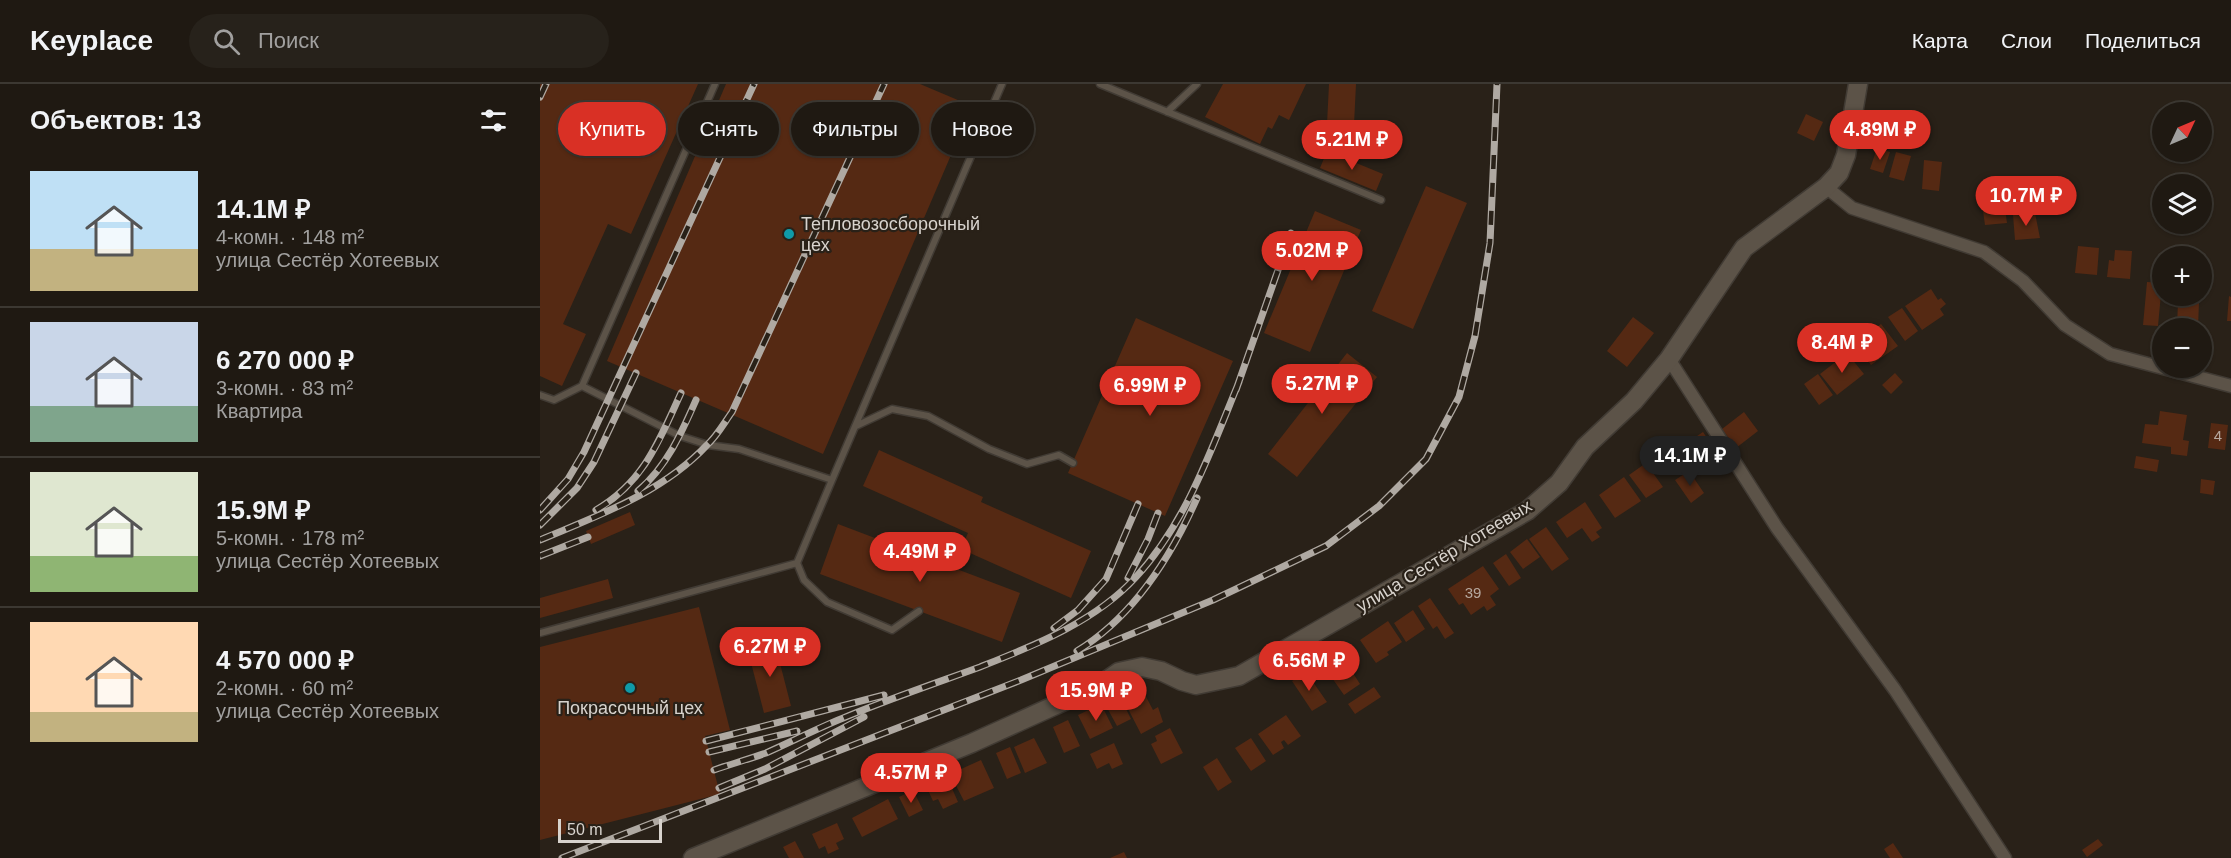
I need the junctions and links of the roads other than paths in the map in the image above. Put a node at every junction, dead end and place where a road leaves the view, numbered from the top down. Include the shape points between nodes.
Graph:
1 (715, 84) edge
2 (1002, 84) edge
3 (1100, 84) edge
4 (1197, 84) edge
5 (1858, 84) edge
6 (1167, 111) junction
7 (1826, 187) junction
8 (1381, 200) dead end
9 (1670, 359) junction
10 (582, 386) junction
11 (2231, 386) edge
12 (540, 395) edge
13 (855, 426) junction
14 (1072, 463) dead end
15 (832, 480) junction
16 (797, 563) junction
17 (919, 611) dead end
18 (540, 633) edge
19 (693, 858) edge
20 (2005, 858) edge

1 - 10 lane
2 - 13 lane
3 - 6 lane
4 - 6 lane
5 - 7 street, улица Сестёр Хотеевых via 1846,155 1839,173
6 - 8 lane
7 - 9 street, улица Сестёр Хотеевых via 1744,248
7 - 11 street via 1852,208 1984,252 2023,281 2065,325 2110,354
9 - 19 street, улица Сестёр Хотеевых via 1634,401 1585,447 1559,483 1527,511 1239,676 1196,685 1142,667 1119,672 1100,686 972,743
9 - 20 street via 1777,528 1895,690
10 - 12 lane via 554,400
10 - 15 lane via 680,436 739,449
13 - 14 lane via 892,409 927,416 988,449 1027,464 1059,455
13 - 15 lane
15 - 16 lane
16 - 17 lane via 804,580 827,602 892,630
16 - 18 lane

